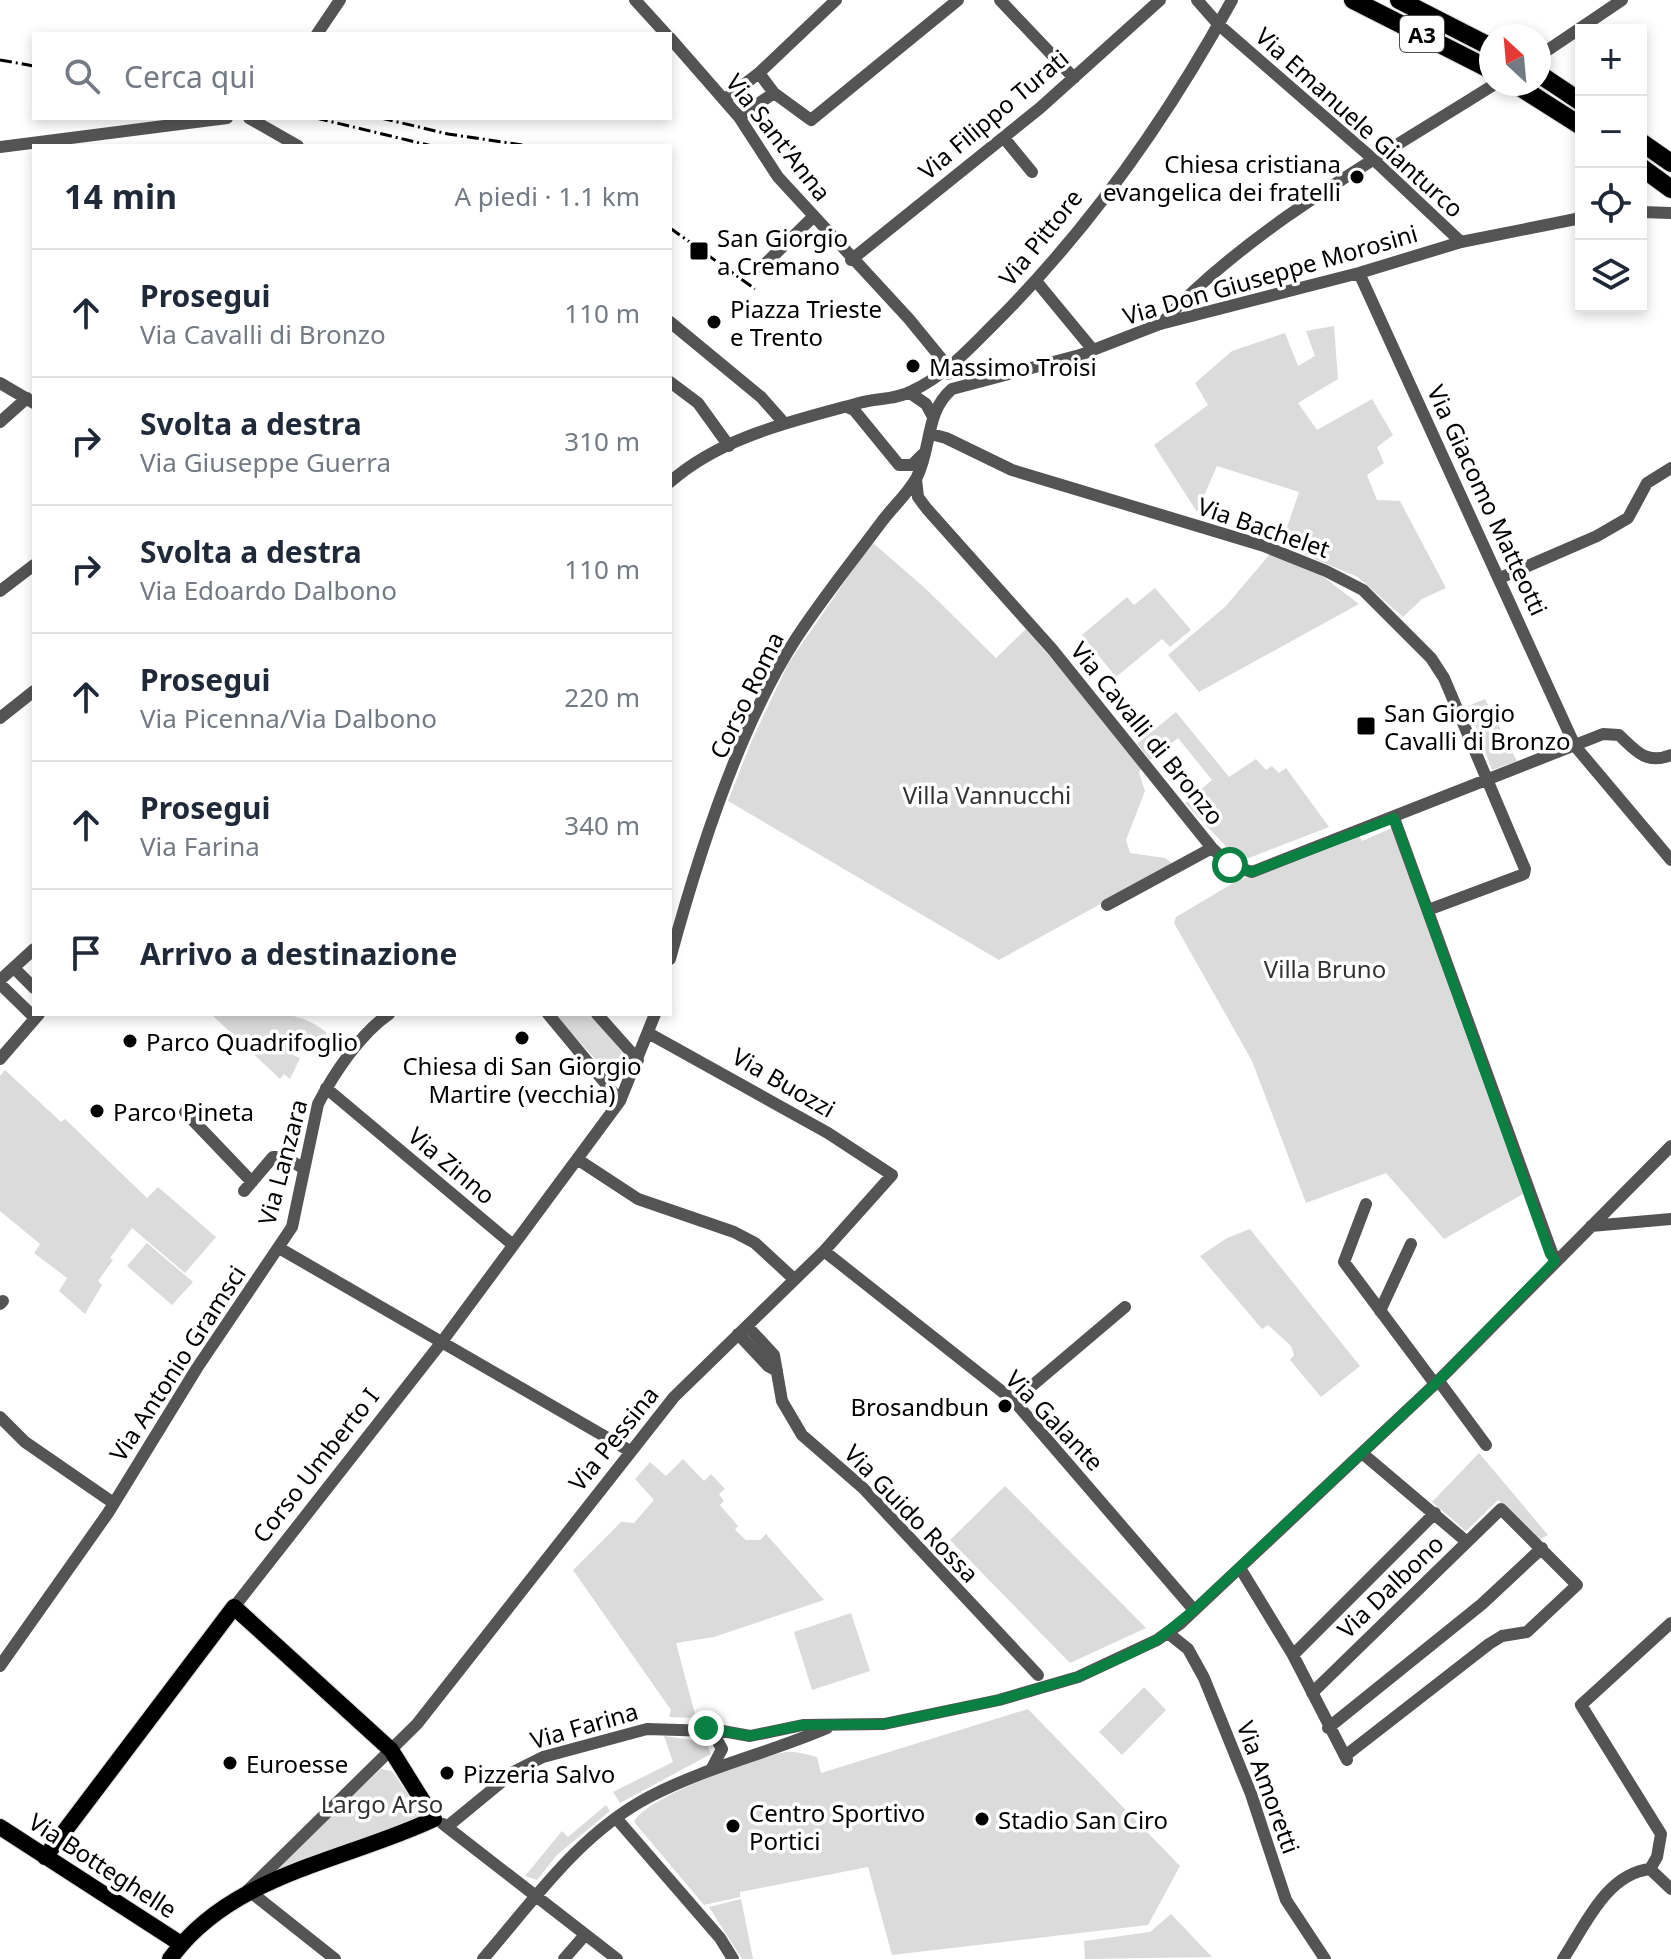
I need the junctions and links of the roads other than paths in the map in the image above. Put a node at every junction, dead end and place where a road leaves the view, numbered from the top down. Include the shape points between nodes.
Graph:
1 (340, 0) edge
2 (635, 0) edge
3 (836, 0) edge
4 (958, 0) edge
5 (1000, 0) edge
6 (1160, 0) edge
7 (1197, 0) edge
8 (1232, 0) edge
9 (1353, 0) edge
10 (1399, 0) edge
11 (1622, 0) edge
12 (1219, 25) junction
13 (318, 32) edge
14 (664, 32) edge
15 (672, 41) edge
16 (1479, 41) edge
17 (1551, 48) edge
18 (1479, 64) edge
19 (759, 73) junction
20 (1074, 78) junction
21 (1551, 82) edge
22 (774, 93) junction
23 (1479, 94) edge
24 (1533, 96) edge
25 (1575, 98) edge
26 (724, 100) junction
27 (739, 117) junction
28 (211, 120) edge
29 (254, 120) edge
30 (1575, 122) edge
31 (1004, 138) junction
32 (295, 144) edge
33 (1647, 146) edge
34 (0, 147) edge
35 (1373, 159) junction
36 (1671, 163) edge
37 (1642, 168) edge
38 (1032, 172) dead end
39 (1671, 189) edge
40 (1647, 212) edge
41 (1671, 213) edge
42 (813, 217) junction
43 (1575, 219) edge
44 (1461, 242) junction
45 (851, 260) junction
46 (762, 267) dead end
47 (1359, 273) junction
48 (1036, 281) junction
49 (672, 324) edge
50 (1160, 324) junction
51 (1093, 350) junction
52 (947, 370) junction
53 (0, 383) edge
54 (672, 384) edge
55 (952, 389) junction
56 (910, 393) junction
57 (879, 400) junction
58 (30, 401) edge
59 (847, 407) junction
60 (933, 417) junction
61 (0, 422) edge
62 (784, 423) junction
63 (864, 423) junction
64 (931, 434) junction
65 (729, 446) junction
66 (923, 454) junction
67 (1671, 468) edge
68 (916, 479) junction
69 (672, 480) edge
70 (32, 567) edge
71 (1500, 578) junction
72 (0, 591) edge
73 (31, 698) edge
74 (0, 718) edge
75 (1575, 746) junction
76 (1671, 755) edge
77 (1487, 781) junction
78 (1394, 818) junction
79 (1212, 848) junction
80 (1671, 860) edge
81 (1107, 905) dead end
82 (1428, 910) junction
83 (32, 951) edge
84 (672, 952) edge
85 (14, 968) junction
86 (0, 982) edge
87 (32, 986) edge
88 (32, 1011) edge
89 (37, 1016) edge
90 (386, 1016) edge
91 (550, 1016) edge
92 (599, 1016) edge
93 (654, 1016) edge
94 (650, 1034) junction
95 (0, 1059) edge
96 (638, 1060) junction
97 (326, 1088) junction
98 (620, 1101) junction
99 (185, 1112) dead end
100 (1671, 1146) edge
101 (577, 1159) junction
102 (303, 1168) junction
103 (892, 1175) joint
104 (1366, 1204) dead end
105 (1671, 1219) edge
106 (1591, 1226) junction
107 (1411, 1244) dead end
108 (513, 1245) junction
109 (279, 1248) junction
110 (824, 1251) junction
111 (1555, 1261) junction
112 (794, 1279) junction
113 (1125, 1307) dead end
114 (1380, 1311) junction
115 (742, 1330) junction
116 (441, 1343) junction
117 (1437, 1382) junction
118 (1014, 1401) junction
119 (0, 1417) edge
120 (1486, 1445) dead end
121 (630, 1451) junction
122 (1362, 1453) junction
123 (112, 1502) junction
124 (1435, 1513) junction
125 (1467, 1542) junction
126 (1542, 1548) junction
127 (1240, 1568) junction
128 (234, 1607) junction
129 (1194, 1610) junction
130 (1671, 1623) edge
131 (1168, 1633) junction
132 (1293, 1655) junction
133 (0, 1666) edge
134 (1038, 1675) dead end
135 (1312, 1693) junction
136 (833, 1726) junction
137 (706, 1728) junction
138 (1328, 1728) junction
139 (391, 1750) junction
140 (709, 1770) junction
141 (616, 1818) junction
142 (441, 1823) junction
143 (0, 1827) edge
144 (45, 1857) junction
145 (1650, 1869) junction
146 (1671, 1889) edge
147 (248, 1890) junction
148 (538, 1896) junction
149 (584, 1936) junction
150 (181, 1944) junction
151 (170, 1959) edge
152 (335, 1959) edge
153 (483, 1959) edge
154 (564, 1959) edge
155 (617, 1959) edge
156 (733, 1959) edge
157 (1325, 1959) edge
158 (1563, 1959) edge

1 - 13 street
2 - 14 street, Via Sant'Anna
3 - 19 street
4 - 22 street via 811,120
5 - 20 street
6 - 20 street, Via Filippo Turati
7 - 12 street, Via Emanuele Gianturco
8 - 12 street, Via Pittore
9 - 18 highway, A3
10 - 16 highway, A3
11 - 17 street
12 - 35 street, Via Emanuele Gianturco
12 - 48 street, Via Pittore via 1153,131
15 - 26 street, Via Sant'Anna
19 - 22 street
19 - 26 street
20 - 31 street, Via Filippo Turati
21 - 25 highway
22 - 27 street
23 - 35 street
24 - 30 highway
26 - 27 street, Via Sant'Anna
27 - 42 street, Via Sant'Anna via 778,177
28 - 34 street
29 - 32 street
31 - 38 street
31 - 45 street, Via Filippo Turati
33 - 36 highway
35 - 44 street, Via Emanuele Gianturco
35 - 50 street via 1193,290
37 - 39 highway
40 - 41 street
42 - 45 street, Via Sant'Anna
42 - 46 street
43 - 44 street, Via Don Giuseppe Morosini
44 - 47 street, Via Don Giuseppe Morosini
45 - 52 street, Via Sant'Anna via 909,319
47 - 50 street, Via Don Giuseppe Morosini
47 - 71 street, Via Giacomo Matteotti
48 - 51 street
48 - 52 street, Via Pittore
49 - 62 street via 761,397
50 - 51 street, Via Don Giuseppe Morosini
51 - 55 street, Via Don Giuseppe Morosini
52 - 55 street
52 - 56 street, Via Pittore
53 - 58 street
54 - 65 street via 698,403
55 - 60 street via 940,399
56 - 57 street
56 - 60 street
57 - 59 street
57 - 63 street
58 - 61 street
59 - 62 street
59 - 63 street
60 - 64 street
62 - 65 street
63 - 66 street via 899,465 912,465
64 - 66 street
64 - 77 street, Via Bachelet via 1012,470 1264,546 1363,590 1431,658 1460,710
65 - 69 street
66 - 68 street
67 - 71 street via 1647,483 1628,518
68 - 79 street, Via Cavalli di Bronzo via 918,497 927,509 1052,649
68 - 84 street, Corso Roma via 829,588 793,643 751,726 708,834
70 - 72 street
71 - 75 street, Via Giacomo Matteotti
73 - 74 street
75 - 76 street, Via Cavalli di Bronzo via 1612,732 1643,758
75 - 77 street, Via Cavalli di Bronzo
75 - 80 street, Via Giacomo Matteotti
77 - 78 street, Via Cavalli di Bronzo
77 - 82 street, Via Bachelet via 1524,874
78 - 79 street, Via Cavalli di Bronzo via 1252,872 1230,865
78 - 82 street
79 - 81 street
82 - 111 street
83 - 85 street
85 - 86 street
85 - 87 street
86 - 88 street
89 - 95 street
90 - 97 street, Via Lanzara
91 - 98 street
92 - 96 street
93 - 94 street
94 - 96 street
94 - 103 street, Via Buozzi
96 - 98 street, Corso Umberto I
97 - 102 street, Via Lanzara via 314,1114
97 - 108 street, Via Zinno
98 - 101 street, Corso Umberto I
99 - 102 street via 248,1186 273,1157
100 - 106 street, Via Farina
101 - 108 street, Corso Umberto I
101 - 112 street via 638,1199 755,1243
102 - 109 street, Via Lanzara via 292,1227
103 - 110 street, Via Pessina
104 - 114 street via 1344,1262
105 - 106 street
106 - 111 street, Via Farina
107 - 114 street
108 - 116 street, Corso Umberto I
109 - 116 street
109 - 123 street, Via Antonio Gramsci
110 - 112 street, Via Pessina
110 - 118 street, Via Galante
111 - 117 street, Via Farina
112 - 115 street, Via Pessina
113 - 118 street
114 - 117 street
115 - 121 street, Via Pessina via 674,1397
115 - 134 street, Via Guido Rossa via 777,1371 782,1401 802,1435 863,1488
116 - 121 street
116 - 128 street, Corso Umberto I
117 - 120 street
117 - 122 street, Via Farina
118 - 129 street, Via Galante
119 - 123 street via 25,1442
121 - 139 street, Via Pessina via 417,1724
122 - 124 street, Via Dalbono
122 - 127 street, Via Farina
123 - 133 street, Via Antonio Gramsci
124 - 125 street, Via Dalbono
124 - 132 street, Via Dalbono
125 - 126 street via 1501,1509
125 - 135 street, Via Dalbono
126 - 138 street via 1482,1604
126 - 138 street via 1577,1585 1527,1632 1489,1644 1346,1758
127 - 129 street, Via Farina
127 - 132 street
128 - 139 main road
128 - 144 main road, Corso Umberto I
129 - 131 street, Via Farina
130 - 145 street via 1581,1705 1661,1834
131 - 136 street, Via Farina via 1078,1677 999,1700 884,1724
131 - 157 street, Via Amoretti via 1188,1649 1204,1678 1286,1900
132 - 135 street
135 - 138 street
136 - 137 street, Via Farina via 803,1725 750,1736
136 - 140 street, Via Farina
137 - 140 street via 718,1736 722,1749
137 - 142 street, Via Farina via 647,1729 543,1757
139 - 142 main road
139 - 147 street
140 - 141 street, Via Farina
141 - 148 street, Via Farina via 571,1855
141 - 156 street
142 - 147 main road
142 - 148 street
143 - 144 main road, Via Botteghelle
144 - 150 main road, Via Botteghelle
145 - 146 street
145 - 158 street via 1626,1876 1608,1891
147 - 150 main road
147 - 152 street
148 - 149 street
148 - 153 street, Via Farina
149 - 154 street
149 - 155 street
150 - 151 main road

